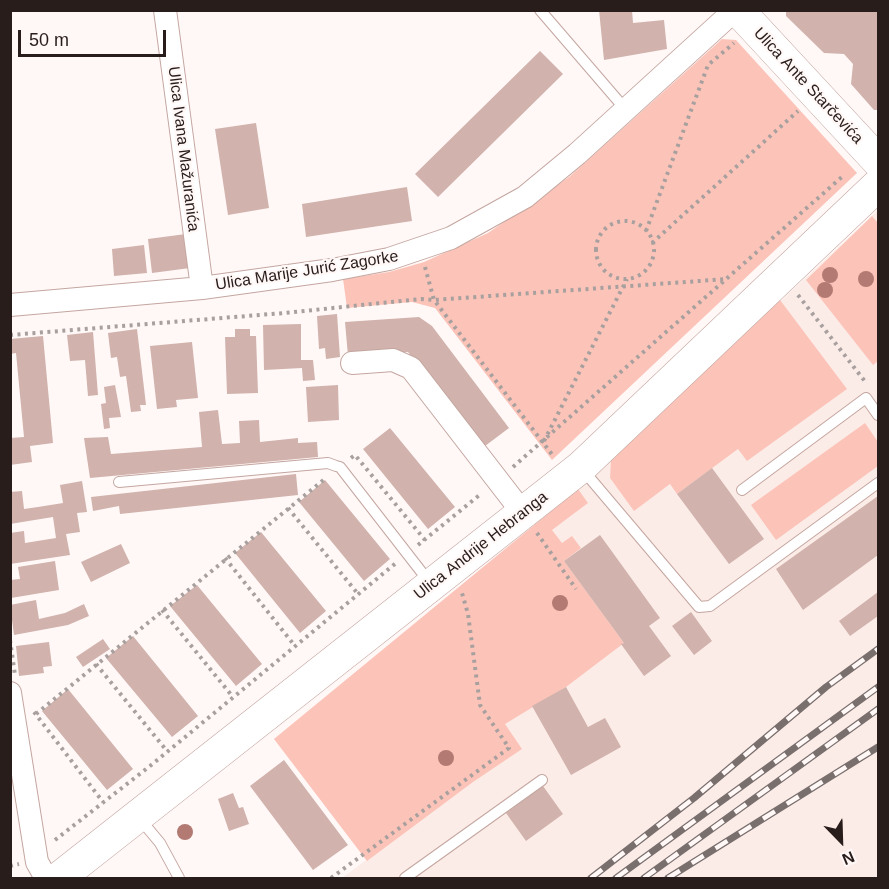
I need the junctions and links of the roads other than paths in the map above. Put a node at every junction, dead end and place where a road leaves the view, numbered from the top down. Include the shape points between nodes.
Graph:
1 (165, 10) edge
2 (540, 10) edge
3 (736, 10) edge
4 (627, 111) junction
5 (879, 161) edge
6 (879, 186) edge
7 (202, 288) junction
8 (10, 305) edge
9 (352, 363) dead end
10 (879, 415) edge
11 (575, 472) junction
12 (119, 482) dead end
13 (879, 483) edge
14 (742, 490) dead end
15 (523, 513) junction
16 (439, 579) junction
17 (20, 699) edge
18 (542, 780) dead end
19 (138, 816) junction
20 (46, 879) edge
21 (59, 879) edge
22 (179, 879) edge
23 (405, 879) edge

1 - 7 street, Ulica Ivana Mažuranića
2 - 4 lane
3 - 4 street, Ulica Marije Jurić Zagorke
3 - 5 main road, Ulica Ante Starčevića
4 - 7 street, Ulica Marije Jurić Zagorke via 525,197 451,238 389,260
6 - 11 main road, Ulica Andrije Hebranga
7 - 8 street, Ulica Marije Jurić Zagorke
9 - 15 street via 393,360 411,368
10 - 14 lane via 866,398
11 - 13 lane via 699,607 710,606
11 - 15 main road, Ulica Andrije Hebranga
12 - 16 lane via 328,463 340,467 407,554
15 - 16 main road, Ulica Andrije Hebranga
16 - 19 main road, Ulica Andrije Hebranga
17 - 20 street via 37,862
18 - 23 lane
19 - 21 main road, Ulica Andrije Hebranga
19 - 22 lane via 160,843

